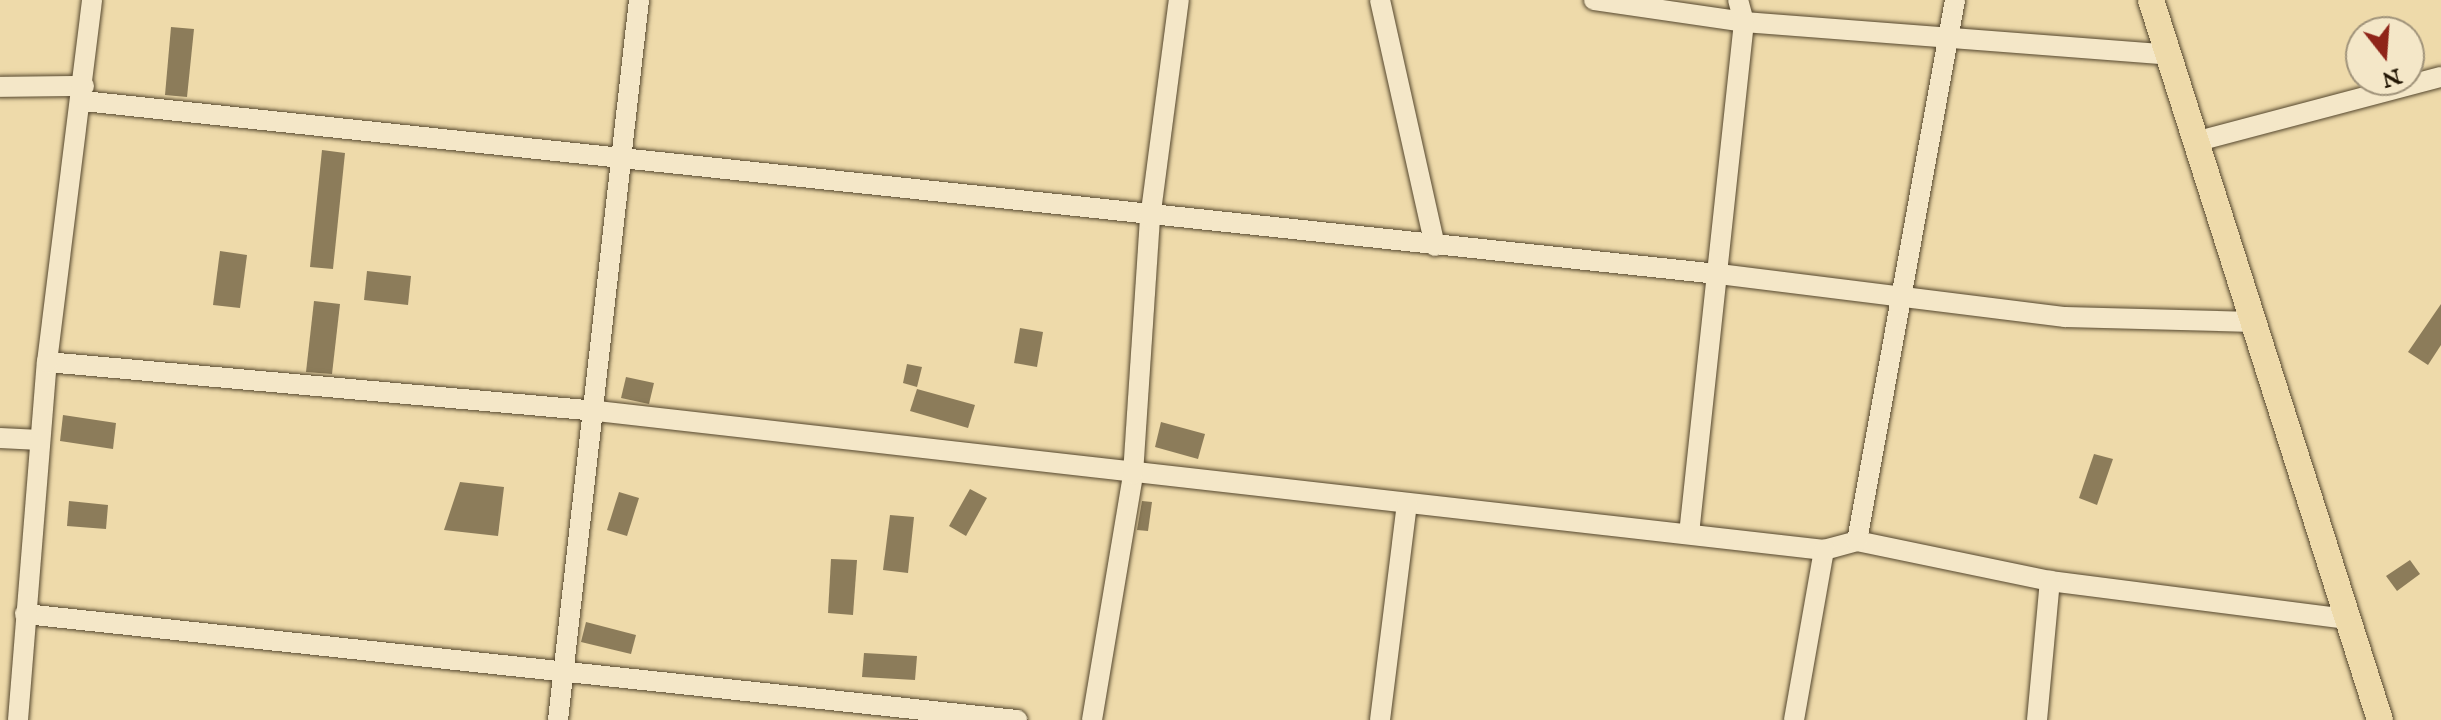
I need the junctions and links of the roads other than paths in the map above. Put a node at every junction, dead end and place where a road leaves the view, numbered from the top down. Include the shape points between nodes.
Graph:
1 (92, 0) edge
2 (639, 0) edge
3 (1179, 0) edge
4 (1380, 0) edge
5 (1594, 0) edge
6 (1738, 0) edge
7 (1955, 0) edge
8 (2151, 0) edge
9 (1744, 22) junction
10 (1947, 37) junction
11 (2170, 55) junction
12 (2441, 77) edge
13 (0, 87) edge
14 (84, 94) junction
15 (2198, 141) junction
16 (620, 159) junction
17 (1150, 219) junction
18 (1435, 246) junction
19 (1719, 274) junction
20 (1898, 297) junction
21 (2253, 322) junction
22 (47, 362) junction
23 (597, 411) junction
24 (0, 438) edge
25 (40, 440) junction
26 (1133, 474) junction
27 (1407, 504) junction
28 (1689, 534) junction
29 (1857, 541) junction
30 (1824, 550) junction
31 (2050, 581) junction
32 (25, 614) junction
33 (2348, 619) junction
34 (564, 667) junction
35 (18, 720) edge
36 (558, 720) edge
37 (1017, 720) edge
38 (1092, 720) edge
39 (1380, 720) edge
40 (1794, 720) edge
41 (2037, 720) edge
42 (2380, 720) edge

1 - 14 street
2 - 16 street
3 - 17 street
4 - 18 street
5 - 9 street
6 - 9 street
7 - 10 street
8 - 11 main road
9 - 10 street
9 - 19 street
10 - 11 street
10 - 20 street
11 - 15 main road
12 - 15 street
13 - 14 street
14 - 16 street
14 - 22 street
15 - 21 main road
16 - 17 street
16 - 23 street
17 - 18 street
17 - 26 street
18 - 19 street
19 - 20 street
19 - 28 street
20 - 21 street via 2065,317
20 - 29 street
21 - 33 main road
22 - 23 street
22 - 25 street
23 - 26 street
23 - 34 street
24 - 25 street
25 - 32 street
26 - 27 street
26 - 38 street
27 - 28 street
27 - 39 street
28 - 30 street
29 - 30 street
29 - 31 street
30 - 40 street
31 - 33 street
31 - 41 street
32 - 34 street
32 - 35 street
33 - 42 main road
34 - 36 street
34 - 37 street

